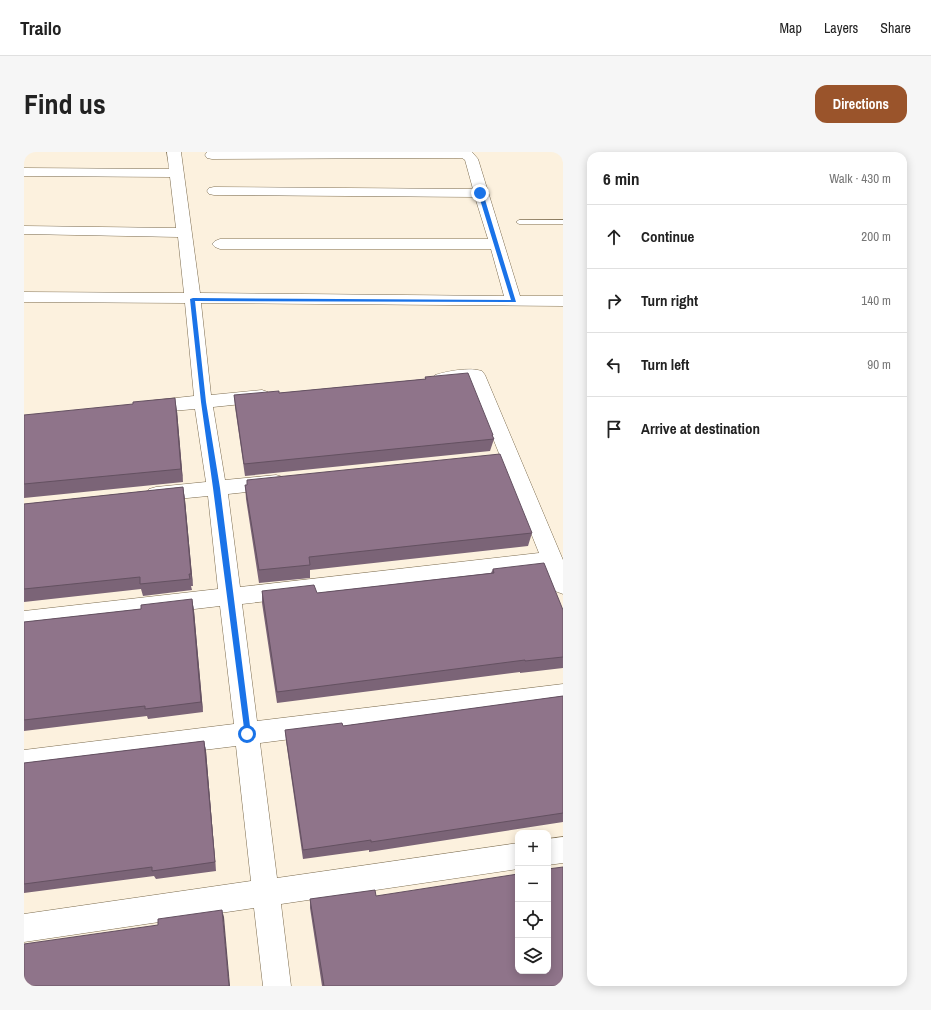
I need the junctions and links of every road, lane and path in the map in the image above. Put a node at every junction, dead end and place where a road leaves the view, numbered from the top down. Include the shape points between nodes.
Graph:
1 (174, 152) edge
2 (212, 155) dead end
3 (24, 172) edge
4 (176, 173) junction
5 (214, 191) dead end
6 (480, 193) junction
7 (519, 222) dead end
8 (563, 222) edge
9 (24, 230) edge
10 (184, 233) junction
11 (220, 244) dead end
12 (497, 244) junction
13 (24, 297) edge
14 (193, 299) junction
15 (514, 301) junction
16 (563, 301) edge
17 (422, 381) edge
18 (281, 394) edge
19 (203, 402) junction
20 (133, 408) edge
21 (296, 480) edge
22 (216, 488) junction
23 (140, 495) edge
24 (552, 560) junction
25 (563, 585) edge
26 (230, 596) junction
27 (24, 620) edge
28 (563, 694) edge
29 (247, 734) junction
30 (24, 761) edge
31 (563, 850) edge
32 (551, 852) edge
33 (515, 856) edge
34 (267, 892) junction
35 (24, 928) edge
36 (278, 986) edge

1 - 4 street
2 - 6 street via 466,154 471,159
3 - 4 street
4 - 10 street
5 - 6 street
6 - 12 street
7 - 8 lane
9 - 10 street
10 - 14 street
11 - 12 street
12 - 15 street
13 - 14 street
14 - 15 street
14 - 19 street
15 - 16 street
17 - 24 street via 476,375 502,459
18 - 19 street
19 - 20 street
19 - 22 street
21 - 22 street
22 - 23 street
22 - 26 street
24 - 25 street
24 - 26 street
26 - 27 street
26 - 29 street
28 - 29 street
29 - 30 street
29 - 34 street
31 - 32 street
33 - 34 street
34 - 35 street
34 - 36 street

